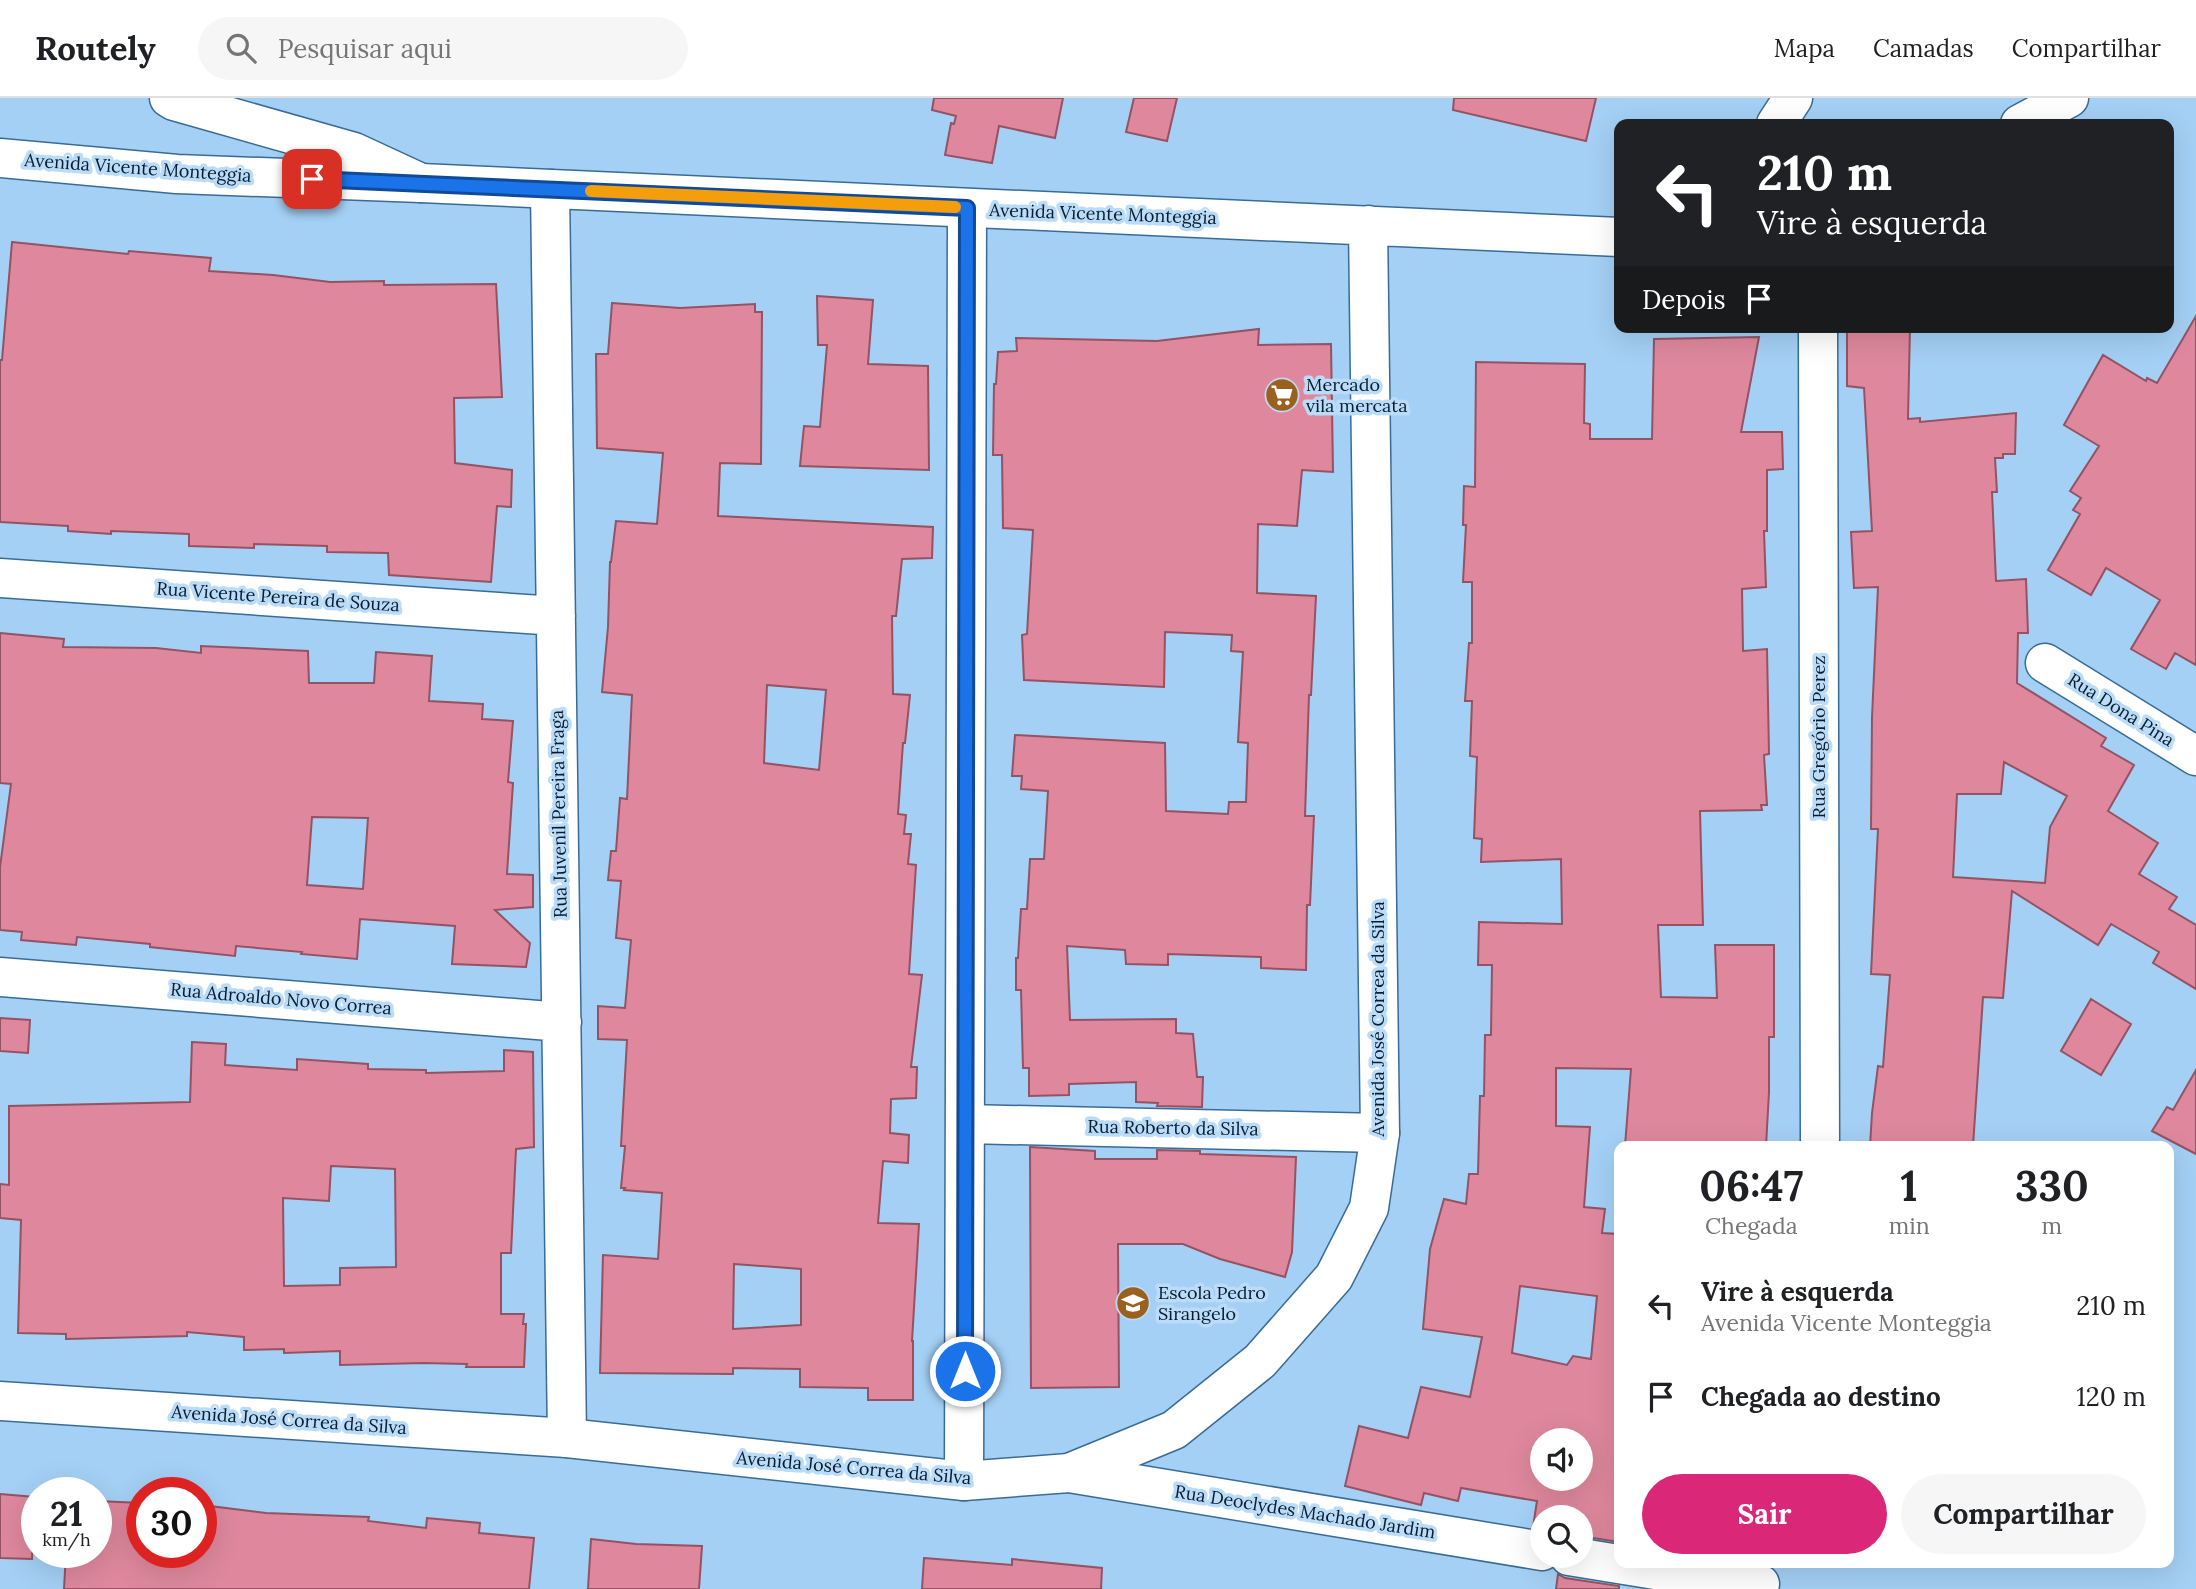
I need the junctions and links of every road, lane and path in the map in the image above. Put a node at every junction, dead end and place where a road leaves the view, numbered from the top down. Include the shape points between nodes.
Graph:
1 (169, 98) edge
2 (1793, 98) edge
3 (2069, 98) edge
4 (1779, 119) edge
5 (2029, 119) edge
6 (0, 158) edge
7 (421, 183) junction
8 (550, 189) junction
9 (967, 208) junction
10 (1368, 225) junction
11 (1614, 237) edge
12 (1818, 333) edge
13 (0, 578) edge
14 (556, 616) junction
15 (2045, 663) dead end
16 (2196, 756) edge
17 (0, 977) edge
18 (562, 1022) junction
19 (965, 1124) junction
20 (1381, 1133) junction
21 (1820, 1141) edge
22 (0, 1401) edge
23 (567, 1438) junction
24 (1069, 1473) junction
25 (964, 1481) junction
26 (1530, 1549) edge
27 (1593, 1560) edge
28 (1614, 1564) edge
29 (1638, 1568) edge
30 (1684, 1576) edge
31 (1760, 1584) dead end

1 - 7 street via 354,152
2 - 4 street
3 - 5 street
6 - 7 street, Avenida Vicente Monteggia via 177,174
7 - 8 street, Avenida Vicente Monteggia
8 - 9 street, Avenida Vicente Monteggia
8 - 14 street, Rua Juvenil Pereira Fraga
9 - 10 street, Avenida Vicente Monteggia
9 - 19 street
10 - 11 street, Avenida Vicente Monteggia
10 - 20 street, Avenida José Correa da Silva
12 - 21 street, Rua Gregório Perez
13 - 14 street, Rua Vicente Pereira de Souza
14 - 18 street, Rua Juvenil Pereira Fraga
15 - 16 street, Rua Dona Pina
17 - 18 street, Rua Adroaldo Novo Correa
18 - 23 street, Rua Juvenil Pereira Fraga
19 - 20 street, Rua Roberto da Silva
19 - 25 street
20 - 24 street, Avenida José Correa da Silva via 1369,1208 1334,1277 1260,1361 1174,1430
22 - 23 street, Avenida José Correa da Silva
23 - 25 street, Avenida José Correa da Silva
24 - 25 street, Avenida José Correa da Silva
24 - 26 street, Rua Deoclydes Machado Jardim
27 - 28 street
29 - 30 street
30 - 31 street

